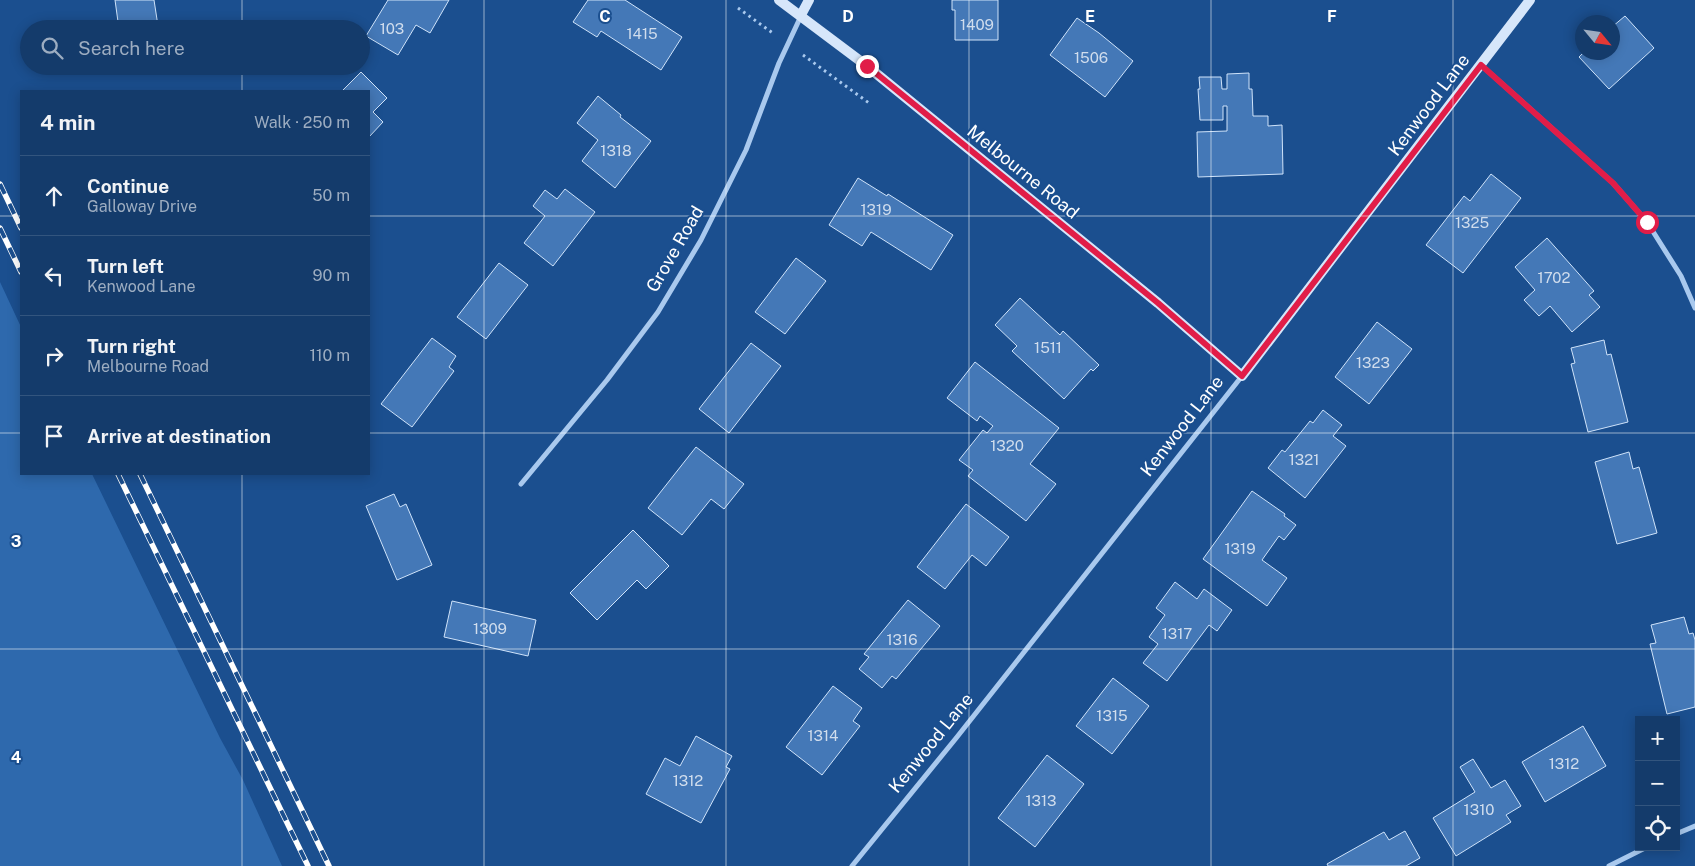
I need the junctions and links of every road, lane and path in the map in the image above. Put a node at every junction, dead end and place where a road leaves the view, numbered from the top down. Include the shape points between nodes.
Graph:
1 (779, 0) edge
2 (809, 0) edge
3 (1530, 0) edge
4 (801, 15) junction
5 (1481, 65) junction
6 (1695, 308) edge
7 (1242, 376) junction
8 (521, 484) dead end
9 (1695, 826) edge
10 (1680, 832) edge
11 (1639, 851) edge
12 (852, 866) edge
13 (1609, 866) edge

1 - 4 street, Melbourne Road
2 - 4 street, Grove Road
3 - 5 street, Kenwood Lane
4 - 7 street, Melbourne Road via 1158,303
4 - 8 street, Grove Road via 746,150 701,240 652,320
5 - 6 street via 1619,190 1647,222 1682,276
5 - 7 street, Kenwood Lane
7 - 12 street, Kenwood Lane
9 - 10 street
11 - 13 street

